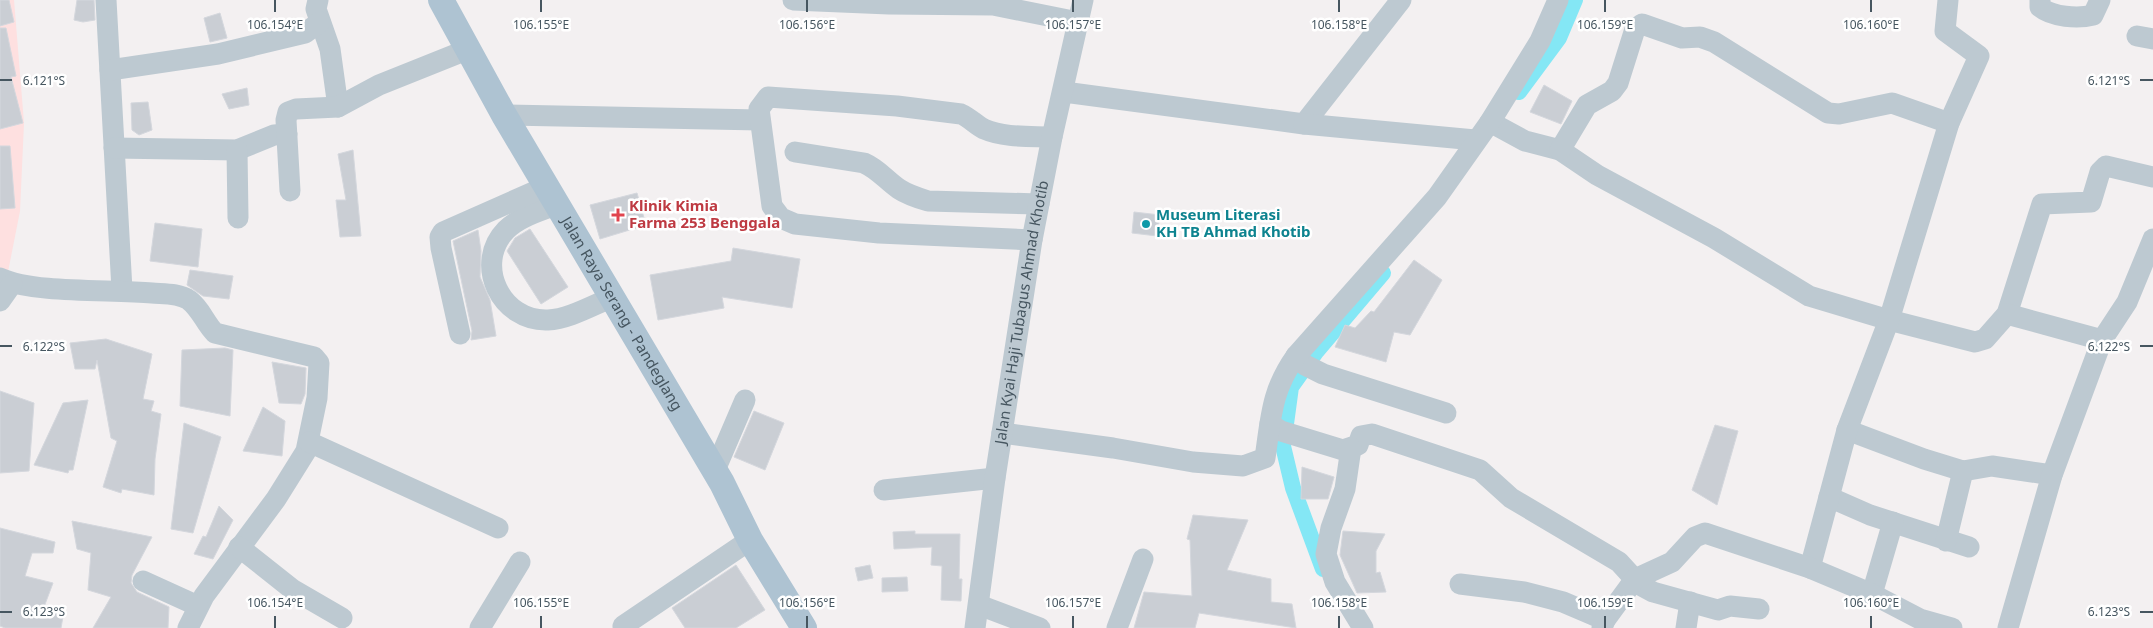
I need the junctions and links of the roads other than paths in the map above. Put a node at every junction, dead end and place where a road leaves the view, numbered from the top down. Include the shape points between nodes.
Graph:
1 (106, 0) edge
2 (318, 0) edge
3 (440, 0) edge
4 (793, 0) edge
5 (1083, 0) edge
6 (1558, 0) edge
7 (1948, 0) edge
8 (2040, 0) edge
9 (2100, 0) edge
10 (846, 1) edge
11 (966, 2) edge
12 (1392, 2) edge
13 (320, 22) junction
14 (1078, 22) junction
15 (469, 50) junction
16 (110, 70) junction
17 (1064, 92) junction
18 (338, 107) junction
19 (504, 115) junction
20 (760, 120) junction
21 (1492, 123) junction
22 (1949, 123) junction
23 (1304, 124) junction
24 (287, 134) junction
25 (1052, 137) junction
26 (1475, 140) junction
27 (114, 148) junction
28 (237, 150) junction
29 (1560, 150) junction
30 (795, 152) dead end
31 (2153, 177) edge
32 (290, 192) dead end
33 (552, 195) junction
34 (1039, 204) junction
35 (238, 218) dead end
36 (2153, 239) edge
37 (1032, 240) junction
38 (6, 281) edge
39 (122, 290) junction
40 (613, 297) junction
41 (0, 301) edge
42 (2007, 314) junction
43 (1889, 320) junction
44 (460, 334) dead end
45 (2102, 340) junction
46 (1308, 365) junction
47 (745, 400) dead end
48 (1446, 413) dead end
49 (1284, 430) junction
50 (1847, 430) junction
51 (1002, 433) junction
52 (309, 442) junction
53 (1351, 448) junction
54 (714, 470) junction
55 (1963, 471) junction
56 (2052, 475) junction
57 (995, 478) junction
58 (884, 490) dead end
59 (1829, 497) junction
60 (1893, 522) junction
61 (498, 528) dead end
62 (750, 540) junction
63 (1946, 541) junction
64 (1969, 547) dead end
65 (239, 548) junction
66 (1143, 559) dead end
67 (520, 562) dead end
68 (1810, 568) junction
69 (1634, 579) junction
70 (143, 581) dead end
71 (1460, 584) dead end
72 (1872, 594) junction
73 (1690, 602) junction
74 (979, 605) junction
75 (198, 606) junction
76 (1759, 609) dead end
77 (342, 618) dead end
78 (1603, 624) edge
79 (623, 626) dead end
80 (188, 628) edge
81 (480, 628) edge
82 (804, 628) edge
83 (975, 628) edge
84 (1040, 628) edge
85 (1117, 628) edge
86 (1363, 628) edge
87 (1686, 628) edge
88 (1952, 628) edge
89 (2008, 628) edge

1 - 16 street
2 - 13 street via 316,9
3 - 15 main road, Jalan Raya Serang - Pandeglang
4 - 10 street
5 - 14 street, Jalan Kyai Haji Tubagus Ahmad Khotib
6 - 21 street via 1540,41
7 - 22 street via 1945,31 1979,56
8 - 9 street via 2040,7 2046,12 2082,18 2093,15
10 - 11 street
11 - 14 street via 993,4
12 - 23 street
13 - 16 street via 305,33 218,54
13 - 18 street via 330,49
14 - 17 street, Jalan Kyai Haji Tubagus Ahmad Khotib
15 - 18 street via 380,85
15 - 19 main road, Jalan Raya Serang - Pandeglang
16 - 27 street
17 - 23 street
17 - 25 street, Jalan Kyai Haji Tubagus Ahmad Khotib
18 - 24 street via 288,112
19 - 20 street
19 - 33 main road, Jalan Raya Serang - Pandeglang
20 - 25 street via 759,109 768,97 953,112 969,117 984,129
20 - 37 street via 772,206 781,218 795,224 879,233
21 - 26 street
21 - 29 street via 1536,145
22 - 29 street via 1892,103 1839,114 1828,113 1714,42 1700,37 1682,38 1642,24 1635,29 1618,84 1587,105
22 - 43 street
23 - 26 street
24 - 28 street via 274,135
24 - 32 street
25 - 34 street, Jalan Kyai Haji Tubagus Ahmad Khotib
26 - 46 street via 1437,197
27 - 28 street
27 - 39 street
28 - 35 street
29 - 43 street via 1597,175 1714,238 1809,296
30 - 34 street via 864,163 899,189 928,201
31 - 42 street via 2106,166 2100,172 2091,202 2042,204
33 - 40 main road, Jalan Raya Serang - Pandeglang
33 - 40 street via 514,223 500,238 492,257 492,268 501,297 526,317 548,320
33 - 44 street via 443,232 441,248
34 - 37 street, Jalan Kyai Haji Tubagus Ahmad Khotib
36 - 45 street via 2127,302
37 - 51 street, Jalan Kyai Haji Tubagus Ahmad Khotib
38 - 39 street via 66,289
38 - 41 street
39 - 52 street via 188,299 215,333 314,357 320,369
40 - 54 main road, Jalan Raya Serang - Pandeglang
42 - 43 street via 1984,339 1975,342
42 - 45 street
43 - 50 street
45 - 56 street
46 - 48 street
46 - 49 street via 1284,372 1273,398
47 - 54 street
49 - 51 street via 1265,458 1243,466 1193,462
49 - 53 street via 1343,450
50 - 55 street via 1924,460
50 - 59 street
51 - 57 street, Jalan Kyai Haji Tubagus Ahmad Khotib
52 - 61 street
52 - 65 street via 276,499
53 - 69 street via 1358,445 1361,436 1372,434 1480,470 1511,498 1619,562
53 - 86 street via 1345,489 1326,554 1335,582
54 - 62 main road, Jalan Raya Serang - Pandeglang
55 - 56 street via 1992,466
55 - 63 street
56 - 89 street
57 - 58 street
57 - 74 street, Jalan Kyai Haji Tubagus Ahmad Khotib
59 - 60 street
59 - 68 street
60 - 63 street
60 - 72 street
62 - 79 street
62 - 82 main road, Jalan Raya Serang - Pandeglang
63 - 64 street
65 - 75 street
65 - 77 street via 292,590
66 - 85 street
67 - 81 street
68 - 69 street via 1705,533 1695,537 1672,562
68 - 72 street
69 - 73 street via 1653,592
69 - 78 street
70 - 75 street
71 - 78 street via 1524,592 1563,602
72 - 88 street via 1920,619
73 - 76 street via 1718,610 1730,606
73 - 87 street
74 - 83 street, Jalan Kyai Haji Tubagus Ahmad Khotib
74 - 84 street
75 - 80 street

